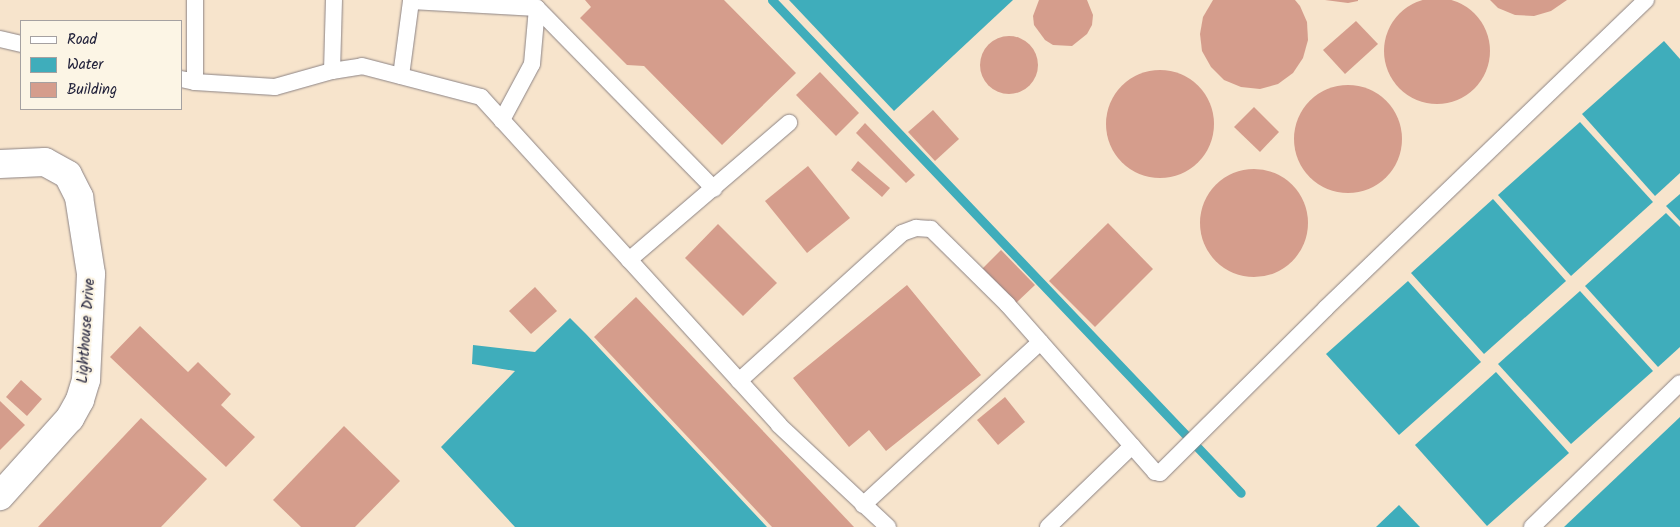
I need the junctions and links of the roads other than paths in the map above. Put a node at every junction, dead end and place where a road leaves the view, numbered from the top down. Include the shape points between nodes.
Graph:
1 (195, 0) edge
2 (334, 0) edge
3 (1646, 0) edge
4 (537, 8) junction
5 (0, 39) edge
6 (20, 44) edge
7 (332, 70) junction
8 (401, 76) junction
9 (188, 81) edge
10 (502, 120) junction
11 (789, 123) dead end
12 (0, 164) edge
13 (714, 189) junction
14 (630, 260) junction
15 (1040, 342) junction
16 (739, 381) junction
17 (1680, 383) edge
18 (1132, 446) junction
19 (0, 496) edge
20 (863, 505) junction
21 (888, 527) edge
22 (1048, 527) edge
23 (1532, 527) edge

1 - 9 lane
2 - 7 lane
3 - 18 lane via 1158,473
4 - 8 lane via 411,1
4 - 10 lane via 532,64
4 - 13 lane
5 - 6 lane
7 - 8 lane via 362,66
7 - 9 lane via 274,87
8 - 10 lane via 481,96
10 - 14 lane
11 - 13 lane
12 - 19 street, Lighthouse Drive via 44,162 68,175 79,198 91,274 86,380 80,400 70,418
13 - 14 lane
14 - 16 lane
15 - 16 lane via 1007,304 931,229 916,228 902,233
15 - 18 lane
15 - 20 lane
16 - 20 lane via 779,425
17 - 23 lane
18 - 22 lane
20 - 21 lane

